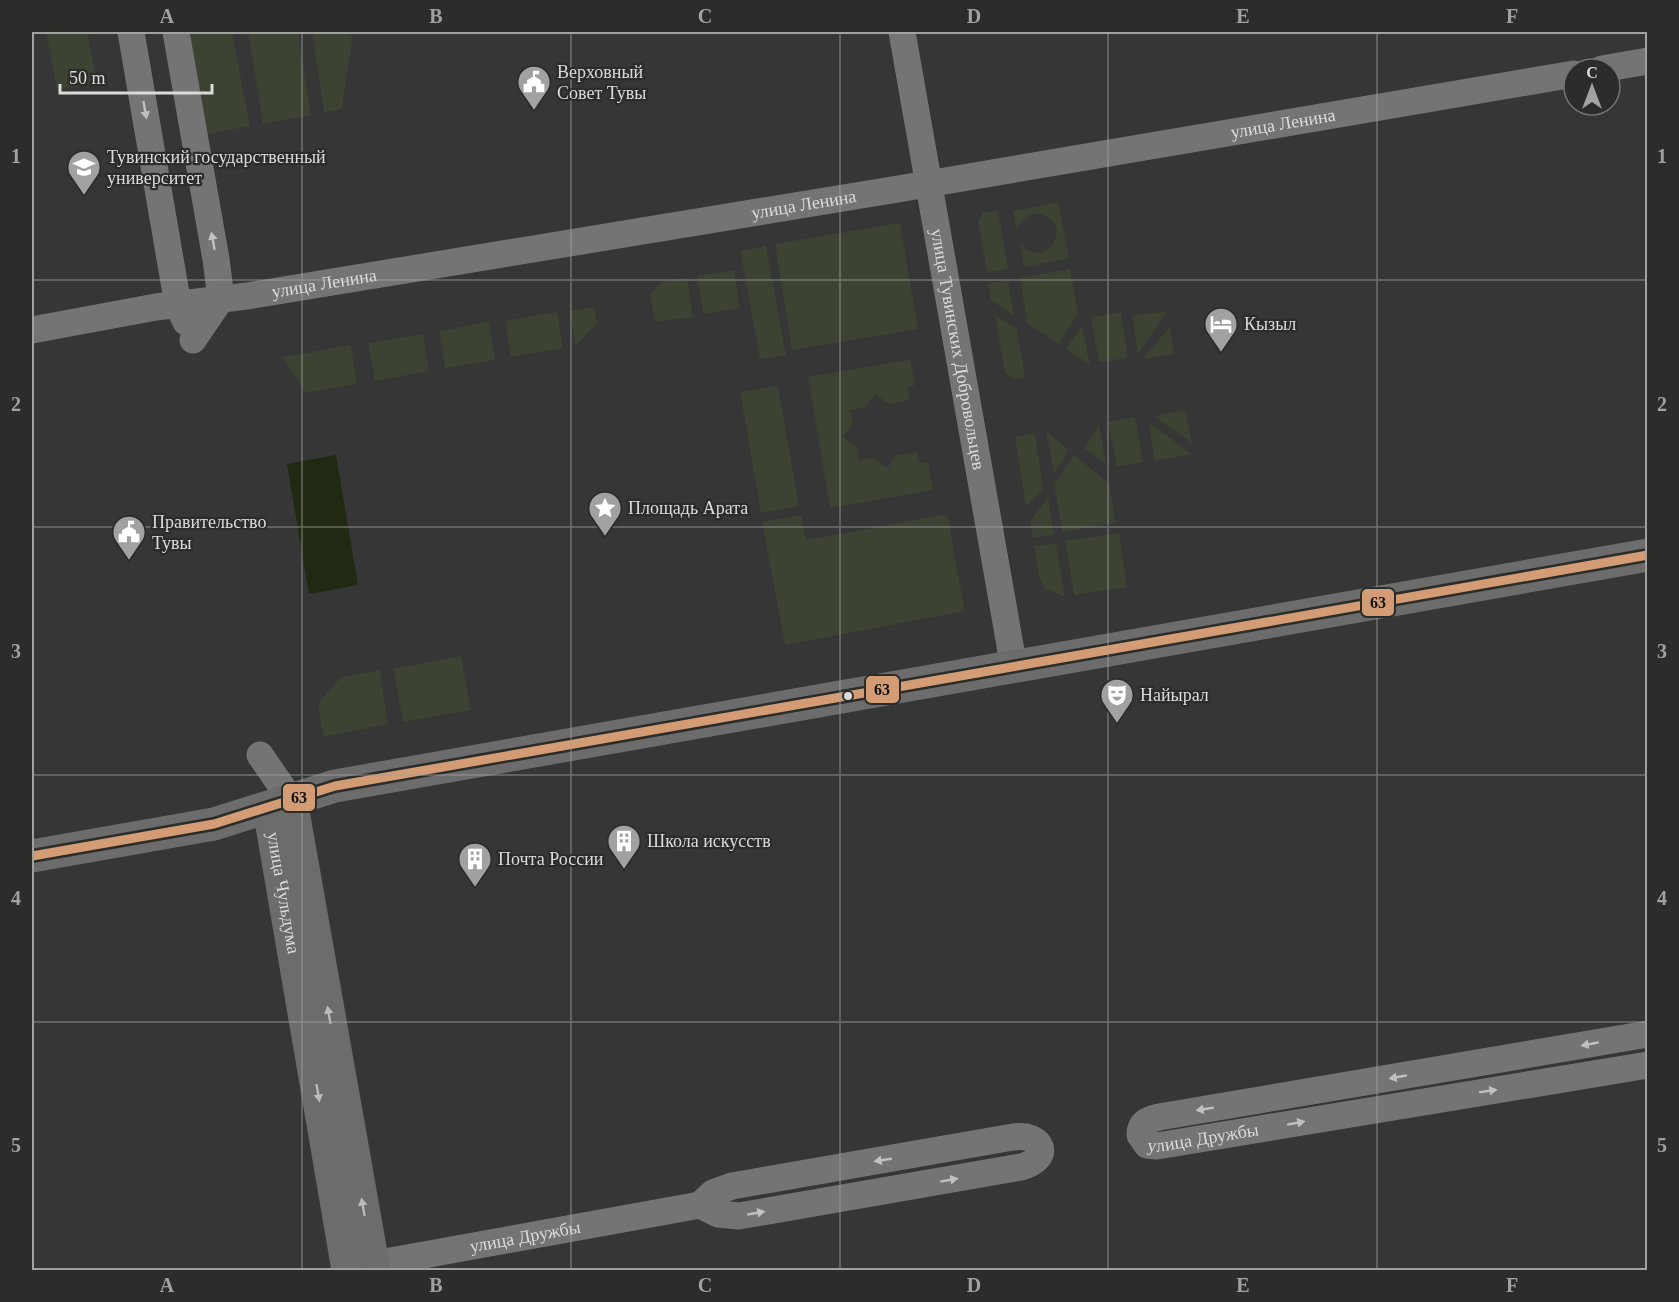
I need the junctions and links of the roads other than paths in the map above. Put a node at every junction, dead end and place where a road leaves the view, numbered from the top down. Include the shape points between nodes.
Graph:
1 (131, 32) edge
2 (176, 32) edge
3 (902, 32) edge
4 (1647, 61) edge
5 (1622, 65) edge
6 (1562, 76) edge
7 (928, 183) junction
8 (221, 299) junction
9 (178, 304) junction
10 (32, 330) edge
11 (1647, 555) edge
12 (1014, 668) junction
13 (280, 804) junction
14 (32, 856) edge
15 (1647, 1034) edge
16 (1647, 1065) edge
17 (1337, 1087) junction
18 (1342, 1115) junction
19 (700, 1205) junction
20 (361, 1268) edge

1 -> 9 street
8 -> 2 street
3 - 7 street, улица Тувинских Добровольцев
4 - 5 street
6 - 7 street, улица Ленина
7 - 8 street, улица Ленина
7 - 12 street, улица Тувинских Добровольцев
8 - 9 street, улица Ленина
8 - 9 street via 193,340
9 - 10 street, улица Ленина
11 - 12 main road
12 - 13 main road via 335,786
13 - 14 main road via 214,824
13 - 20 main road, улица Чульдума
15 -> 17 street, улица Дружбы
18 -> 16 street, улица Дружбы
17 - 18 street
17 -> 18 street, улица Дружбы via 1154,1118 1144,1122 1140,1135 1147,1145 1157,1146
19 -> 19 street, улица Дружбы via 718,1214 739,1216 1021,1167 1035,1162 1040,1152 1033,1138 1013,1137 732,1186 713,1193
19 - 20 street, улица Дружбы

